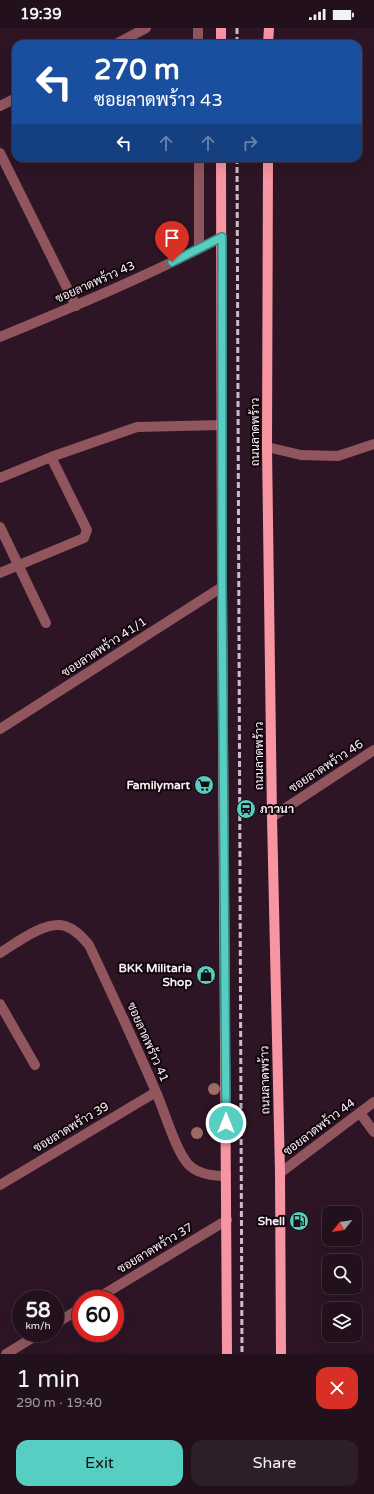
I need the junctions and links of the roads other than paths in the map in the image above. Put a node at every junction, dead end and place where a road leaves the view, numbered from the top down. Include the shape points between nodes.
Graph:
1 (146, 28) edge
2 (198, 28) edge
3 (221, 28) edge
4 (268, 28) edge
5 (124, 40) edge
6 (198, 40) edge
7 (221, 40) edge
8 (268, 40) edge
9 (12, 100) edge
10 (0, 106) edge
11 (0, 153) edge
12 (199, 162) edge
13 (221, 162) edge
14 (268, 162) edge
15 (222, 237) junction
16 (199, 249) junction
17 (76, 306) junction
18 (0, 338) edge
19 (222, 425) junction
20 (374, 444) edge
21 (267, 447) junction
22 (51, 457) junction
23 (0, 478) edge
24 (0, 527) edge
25 (19, 565) junction
26 (0, 573) edge
27 (222, 587) junction
28 (46, 623) dead end
29 (0, 729) edge
30 (374, 750) edge
31 (272, 817) junction
32 (0, 953) edge
33 (0, 1004) edge
34 (35, 1065) dead end
35 (156, 1092) junction
36 (374, 1102) edge
37 (360, 1112) junction
38 (374, 1132) edge
39 (280, 1173) junction
40 (226, 1176) junction
41 (0, 1185) edge
42 (227, 1220) junction
43 (111, 1290) edge
44 (25, 1342) edge
45 (6, 1354) edge
46 (227, 1354) edge
47 (281, 1354) edge

1 - 5 street
2 - 6 street
3 - 7 main road
4 - 8 main road
9 - 10 street
11 - 17 street
12 - 16 street
13 - 15 main road
14 - 21 main road, ถนนลาดพร้าว
15 - 16 street, ซอยลาดพร้าว 43
15 - 19 main road
16 - 17 street, ซอยลาดพร้าว 43
17 - 18 street, ซอยลาดพร้าว 43
19 - 22 street via 137,427
19 - 27 main road
20 - 21 street via 338,456 301,455
21 - 31 main road, ถนนลาดพร้าว
22 - 23 street
22 - 25 street via 88,530 84,538 77,542
24 - 25 street
25 - 26 street
25 - 28 street
27 - 29 street, ซอยลาดพร้าว 41/1
27 - 40 main road
30 - 31 street, ซอยลาดพร้าว 46
31 - 39 main road, ถนนลาดพร้าว
32 - 35 street, ซอยลาดพร้าว 41 via 45,927 57,924 79,933 89,945
33 - 34 street
35 - 40 street, ซอยลาดพร้าว 41 via 182,1155 189,1165 212,1176
35 - 41 street, ซอยลาดพร้าว 39
36 - 37 street, ซอยลาดพร้าว 44
37 - 38 street
37 - 39 street, ซอยลาดพร้าว 44
39 - 47 main road, ถนนลาดพร้าว
40 - 42 main road
42 - 43 street, ซอยลาดพร้าว 37
42 - 46 main road
44 - 45 street

